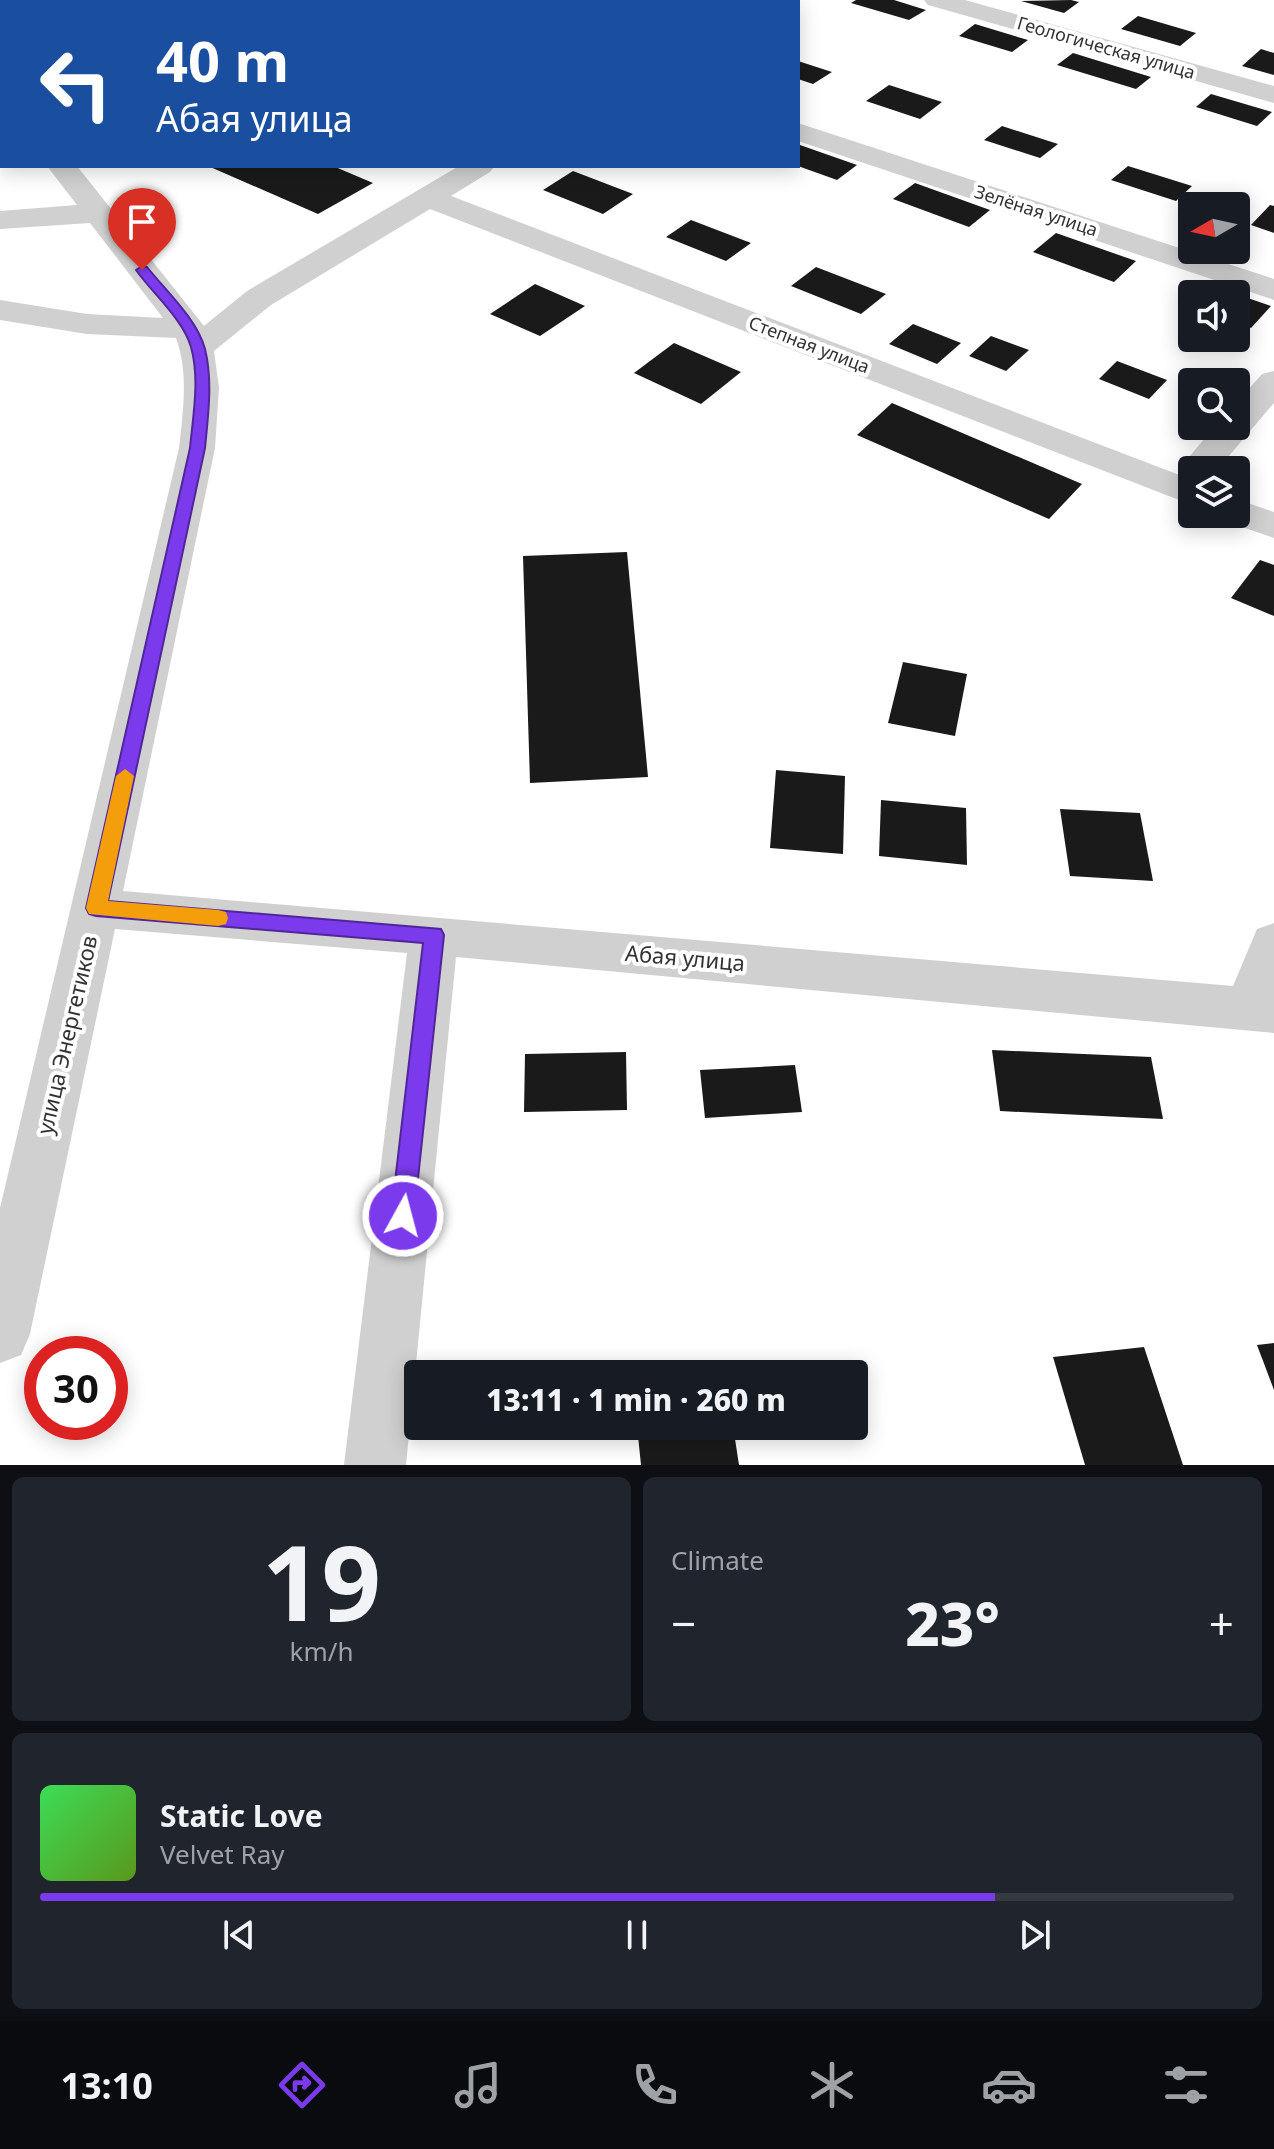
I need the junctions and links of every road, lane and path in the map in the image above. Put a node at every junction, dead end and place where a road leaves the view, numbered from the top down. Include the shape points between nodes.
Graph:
1 (937, 0) edge
2 (1274, 95) edge
3 (800, 106) edge
4 (800, 133) edge
5 (64, 168) edge
6 (477, 168) edge
7 (1071, 193) dead end
8 (427, 197) junction
9 (98, 213) junction
10 (0, 220) edge
11 (1274, 290) edge
12 (0, 310) edge
13 (193, 338) junction
14 (1274, 381) edge
15 (1250, 409) edge
16 (1224, 440) edge
17 (1211, 456) edge
18 (1178, 478) edge
19 (1250, 517) edge
20 (1274, 526) edge
21 (96, 908) junction
22 (434, 935) junction
23 (1274, 943) edge
24 (1262, 1010) edge
25 (0, 1334) edge
26 (375, 1465) edge

1 - 2 street, Геологическая улица
3 - 7 street, Зелёная улица
4 - 11 street, Зелёная улица
5 - 9 street
6 - 8 street
8 - 13 street
8 - 18 street, Степная улица
9 - 10 street
9 - 13 street
12 - 13 street
13 - 21 street, улица Энергетиков via 203,390 197,448
14 - 15 street
16 - 17 street
19 - 20 street
21 - 22 street, Абая улица
21 - 25 street, улица Энергетиков
22 - 24 street, Абая улица
22 - 26 street
23 - 24 street

